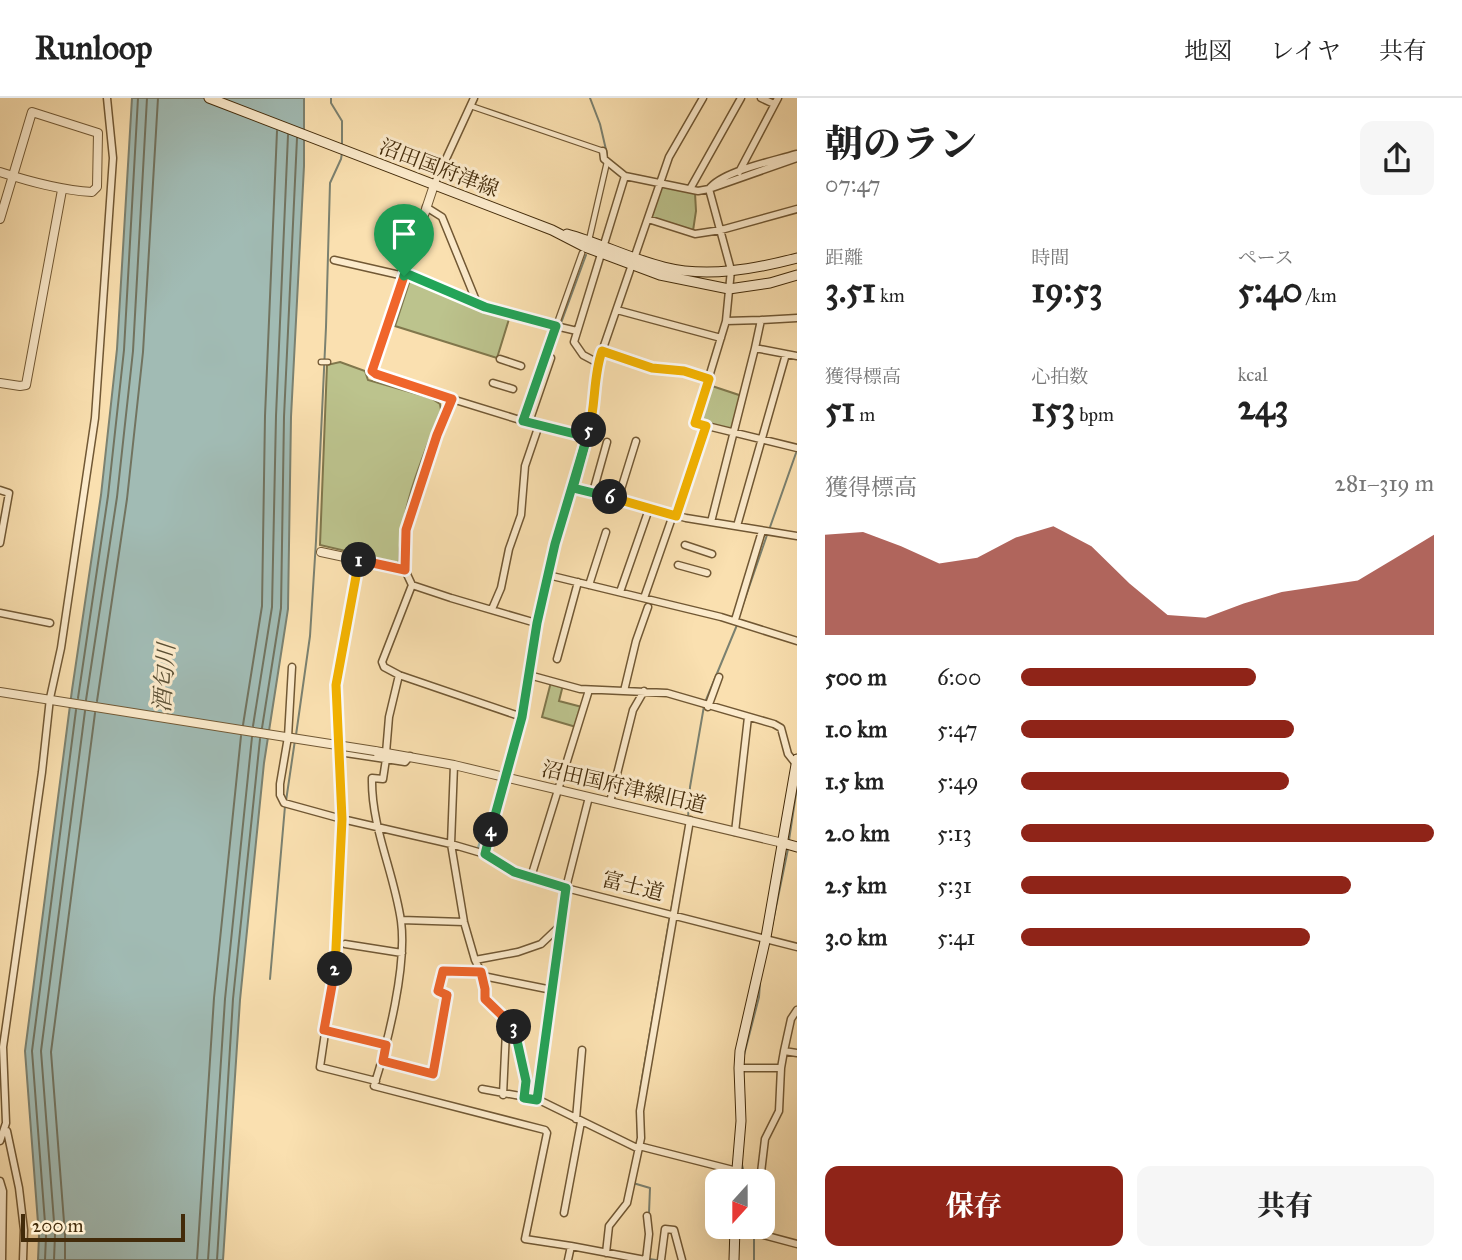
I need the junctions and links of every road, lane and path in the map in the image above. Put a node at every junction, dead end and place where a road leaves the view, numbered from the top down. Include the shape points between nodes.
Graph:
1 (107, 98) edge
2 (209, 98) edge
3 (474, 98) edge
4 (703, 98) edge
5 (741, 98) edge
6 (761, 98) edge
7 (776, 101) edge
8 (471, 106) junction
9 (603, 151) joint
10 (797, 156) edge
11 (607, 162) junction
12 (0, 172) edge
13 (739, 172) junction
14 (12, 176) junction
15 (625, 176) junction
16 (660, 183) junction
17 (434, 185) junction
18 (690, 189) junction
19 (709, 189) junction
20 (62, 190) junction
21 (426, 207) junction
22 (797, 209) edge
23 (0, 219) edge
24 (648, 219) junction
25 (721, 230) junction
26 (585, 247) junction
27 (602, 250) junction
28 (797, 258) edge
29 (334, 261) dead end
30 (633, 262) junction
31 (731, 270) junction
32 (404, 274) junction
33 (797, 275) edge
34 (729, 289) junction
35 (477, 303) junction
36 (617, 310) junction
37 (797, 318) edge
38 (761, 320) junction
39 (726, 321) junction
40 (560, 327) junction
41 (577, 331) junction
42 (721, 338) junction
43 (755, 348) junction
44 (602, 351) junction
45 (786, 354) junction
46 (797, 356) edge
47 (551, 358) dead end
48 (500, 359) dead end
49 (321, 362) dead end
50 (328, 362) dead end
51 (598, 363) junction
52 (521, 366) dead end
53 (709, 379) junction
54 (0, 383) edge
55 (493, 383) dead end
56 (513, 389) dead end
57 (452, 399) junction
58 (527, 420) junction
59 (539, 425) junction
60 (706, 426) junction
61 (734, 432) junction
62 (587, 437) junction
63 (762, 440) junction
64 (636, 441) dead end
65 (607, 442) dead end
66 (797, 448) edge
67 (573, 488) junction
68 (0, 491) edge
69 (593, 492) junction
70 (618, 499) junction
71 (649, 509) junction
72 (674, 515) junction
73 (711, 522) junction
74 (737, 526) junction
75 (606, 532) dead end
76 (766, 532) junction
77 (797, 536) edge
78 (0, 542) edge
79 (685, 545) dead end
80 (321, 552) dead end
81 (712, 554) dead end
82 (358, 560) junction
83 (678, 565) dead end
84 (405, 570) junction
85 (707, 573) dead end
86 (548, 575) junction
87 (578, 582) junction
88 (412, 585) junction
89 (589, 585) junction
90 (620, 592) junction
91 (644, 598) junction
92 (648, 607) dead end
93 (492, 609) junction
94 (0, 613) edge
95 (737, 621) junction
96 (50, 623) dead end
97 (537, 623) junction
98 (797, 642) edge
99 (557, 659) dead end
100 (292, 667) dead end
101 (399, 675) junction
102 (529, 675) junction
103 (719, 677) dead end
104 (589, 690) junction
105 (624, 691) junction
106 (644, 691) junction
107 (0, 692) edge
108 (50, 698) junction
109 (705, 706) junction
110 (522, 717) junction
111 (748, 717) junction
112 (290, 738) junction
113 (339, 752) junction
114 (386, 756) junction
115 (796, 762) edge
116 (454, 765) junction
117 (506, 777) junction
118 (558, 790) junction
119 (589, 797) junction
120 (610, 802) junction
121 (342, 819) junction
122 (687, 820) junction
123 (379, 828) junction
124 (735, 832) junction
125 (451, 844) junction
126 (783, 844) junction
127 (797, 846) edge
128 (485, 854) junction
129 (531, 877) junction
130 (566, 888) junction
131 (672, 914) junction
132 (401, 920) junction
133 (464, 922) junction
134 (561, 925) junction
135 (768, 938) junction
136 (345, 944) dead end
137 (797, 947) edge
138 (402, 953) junction
139 (475, 960) junction
140 (482, 974) junction
141 (552, 990) junction
142 (797, 1010) edge
143 (324, 1030) junction
144 (506, 1031) dead end
145 (386, 1045) junction
146 (582, 1050) dead end
147 (784, 1051) junction
148 (797, 1053) edge
149 (383, 1061) junction
150 (741, 1068) junction
151 (781, 1068) junction
152 (376, 1081) junction
153 (482, 1089) dead end
154 (503, 1095) junction
155 (524, 1098) junction
156 (537, 1100) junction
157 (579, 1121) junction
158 (6, 1123) junction
159 (0, 1141) edge
160 (639, 1148) junction
161 (712, 1169) edge
162 (738, 1169) edge
163 (761, 1169) edge
164 (0, 1181) edge
165 (564, 1213) dead end
166 (647, 1216) dead end
167 (775, 1238) edge
168 (735, 1239) edge
169 (797, 1244) edge
170 (571, 1246) junction
171 (606, 1253) junction
172 (2, 1260) edge
173 (23, 1260) edge
174 (568, 1260) edge
175 (646, 1260) edge
176 (661, 1260) edge
177 (682, 1260) edge
178 (734, 1260) edge

1 - 108 street via 113,158 95,418
2 - 17 main road, 沼田国府津線
3 - 8 street
4 - 16 street via 669,157
5 - 18 street
6 - 7 street
7 - 13 street
8 - 9 street
8 - 17 street
9 - 11 street
10 - 13 street
10 - 19 street
11 - 15 street
11 - 26 street
12 - 14 street
13 - 19 street
14 - 20 street
14 - 20 street via 32,112 98,133 97,187 92,192
14 - 23 street
15 - 16 street
15 - 27 street
16 - 18 street
16 - 24 street
17 - 21 street
17 - 26 main road, 沼田国府津線
18 - 19 street
19 - 25 street
20 - 54 street via 26,384
21 - 32 street
21 - 35 street via 442,217
22 - 25 street
24 - 25 street via 695,234
24 - 30 street
25 - 31 street
26 - 27 main road, 沼田国府津線
26 - 40 street
27 - 30 main road, 沼田国府津線
27 - 41 street
28 - 31 main road, 沼田国府津線
29 - 32 street
30 - 31 main road, 沼田国府津線 via 699,273
30 - 34 main road, 沼田国府津線 via 660,275
30 - 36 street
31 - 34 street
32 - 35 street
32 - 57 street via 372,371
33 - 34 main road, 沼田国府津線
34 - 39 street
35 - 40 street
36 - 42 street
36 - 44 street
37 - 38 street
38 - 39 street
38 - 43 street
39 - 42 street
40 - 41 street
40 - 58 street
41 - 51 street via 573,342 583,355
42 - 53 street
43 - 45 street
43 - 61 street
44 - 51 street
44 - 53 street via 652,368
45 - 46 street
45 - 63 street
47 - 58 street
48 - 52 street
49 - 50 street
51 - 62 street
53 - 60 street via 695,423
55 - 56 street
57 - 58 street
57 - 84 street via 406,530
58 - 59 street
59 - 62 street
59 - 93 street via 525,466 521,515
60 - 61 street
60 - 72 street
61 - 63 street
61 - 73 street
62 - 67 street
63 - 66 street
63 - 74 street
64 - 70 street
65 - 69 street
67 - 69 street
67 - 86 street
68 - 78 street via 9,493
69 - 70 street
70 - 71 street
71 - 72 street
71 - 90 street
72 - 73 street
72 - 91 street
73 - 74 street
74 - 76 street
75 - 89 street
76 - 77 street
76 - 95 street
79 - 81 street
80 - 82 street
82 - 84 street
82 - 113 street via 336,685
83 - 85 street
84 - 88 street
86 - 87 street
86 - 97 street
87 - 89 street
87 - 99 street
88 - 93 street
88 - 101 street via 382,662
89 - 90 street
90 - 91 street
91 - 95 street
92 - 105 street
93 - 97 street
94 - 96 street
95 - 98 street
97 - 102 street
100 - 112 street
101 - 110 street
101 - 114 street
102 - 104 street
102 - 110 street
103 - 109 street
104 - 105 street
104 - 118 street
105 - 106 street
106 - 109 street via 667,693
106 - 120 street via 633,710
107 - 108 street, 沼田国府津線旧道
108 - 112 street, 沼田国府津線旧道
108 - 158 street via 3,1047
109 - 111 street
110 - 117 street
111 - 115 street via 781,728 788,754
111 - 124 street
112 - 114 street, 沼田国府津線旧道, bridge
112 - 121 street, 富士道 via 280,784 282,799
113 - 114 street
113 - 121 street
114 - 116 street, 沼田国府津線旧道
114 - 123 street via 383,779 372,778
115 - 126 main road
116 - 117 street, 沼田国府津線旧道
116 - 125 street
117 - 118 street, 沼田国府津線旧道
117 - 128 street
118 - 119 street, 沼田国府津線旧道
118 - 129 street
119 - 120 street, 沼田国府津線旧道
119 - 130 street
120 - 122 street, 沼田国府津線旧道
121 - 123 street, 富士道
121 - 143 street via 335,965
122 - 124 street, 沼田国府津線旧道
122 - 131 street
123 - 125 street, 富士道
123 - 132 street
124 - 126 street, 沼田国府津線旧道
125 - 128 street, 富士道
125 - 133 street
126 - 127 main road
126 - 135 main road
128 - 129 street, 富士道
129 - 130 street, 富士道
130 - 131 street, 富士道
130 - 134 street
131 - 135 street, 富士道
131 - 160 street via 640,1111
132 - 133 street
132 - 138 street
133 - 139 street
134 - 139 street via 541,944
134 - 141 street
135 - 137 street, 富士道
135 - 150 main road
136 - 138 street
138 - 145 street
139 - 140 street
140 - 141 street
140 - 149 street via 443,971 438,991 447,995 433,1074
140 - 155 street via 485,999 514,1024 526,1081
141 - 156 street
142 - 147 street
143 - 145 street
143 - 152 street via 320,1067
144 - 154 street
145 - 149 street
146 - 157 street
147 - 148 street
147 - 151 street
149 - 152 street
150 - 151 street
150 - 162 main road
151 - 163 street via 779,1111 765,1139
152 - 170 street via 374,1086 545,1130 525,1238
153 - 154 street
154 - 155 street
155 - 156 street
156 - 157 street
157 - 160 street
157 - 165 street
158 - 159 street
158 - 173 street via 19,1188
160 - 161 street
160 - 171 street via 627,1203 609,1226
164 - 172 street
166 - 175 street
167 - 169 street
168 - 178 main road
170 - 171 street
170 - 174 street
171 - 175 street
176 - 177 street via 665,1229 674,1230

